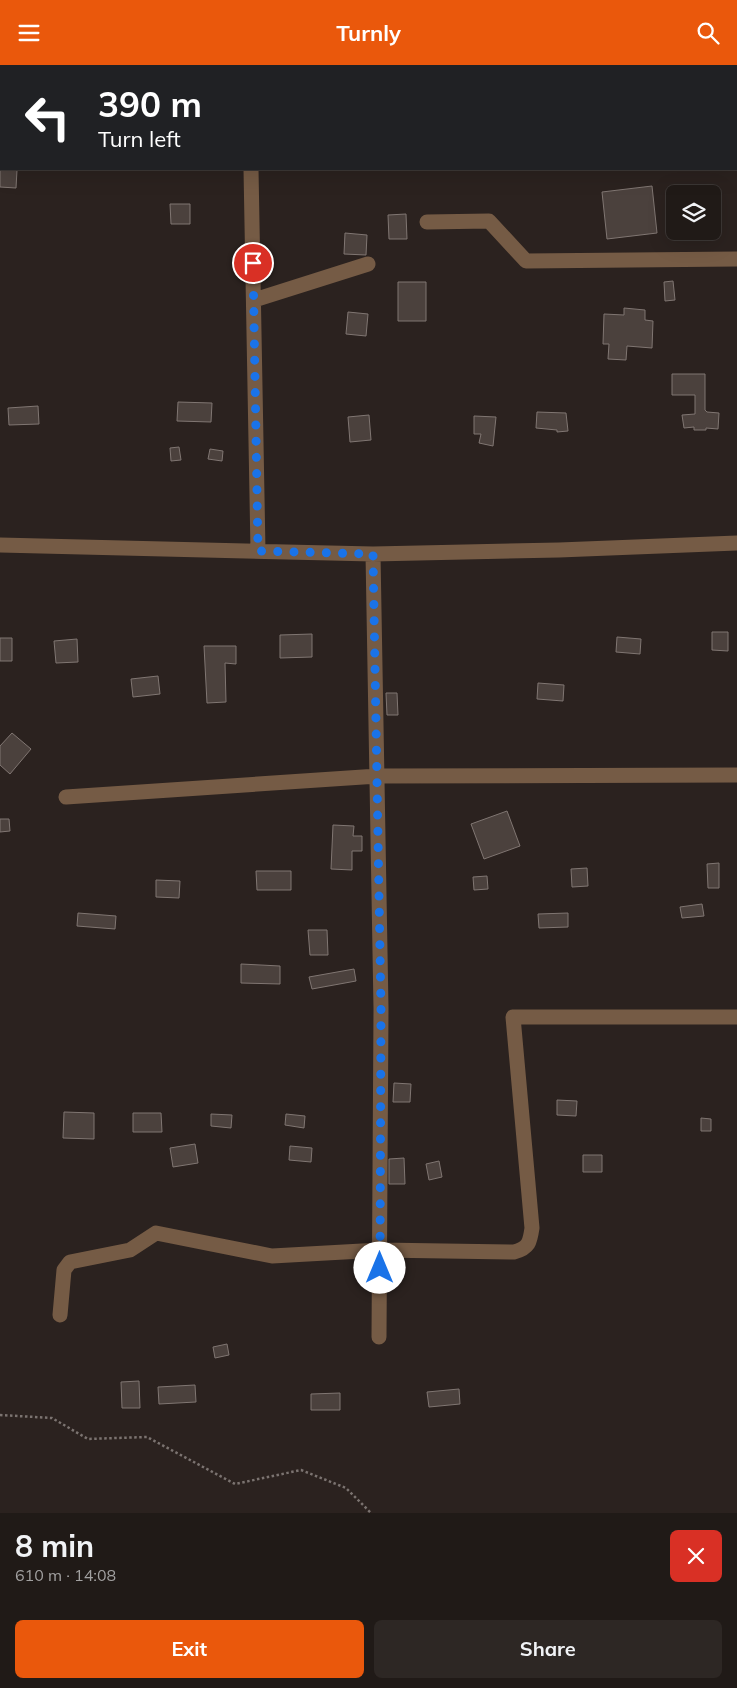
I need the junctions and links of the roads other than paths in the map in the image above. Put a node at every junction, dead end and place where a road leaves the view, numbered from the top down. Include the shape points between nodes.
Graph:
1 (251, 170) edge
2 (427, 222) dead end
3 (737, 259) edge
4 (368, 264) dead end
5 (254, 300) junction
6 (737, 543) edge
7 (0, 545) edge
8 (258, 551) junction
9 (373, 554) junction
10 (737, 775) edge
11 (378, 776) junction
12 (66, 797) dead end
13 (737, 1017) edge
14 (380, 1250) junction
15 (60, 1315) dead end
16 (379, 1337) dead end

1 - 5 street
2 - 3 street via 489,221 526,261
4 - 5 street
5 - 8 street
6 - 9 street
7 - 8 street
8 - 9 street
9 - 11 street
10 - 11 street
11 - 12 street
11 - 14 street
13 - 14 street via 513,1017 532,1229 530,1241 523,1249 514,1252
14 - 15 street via 272,1256 156,1233 130,1250 70,1261 64,1270
14 - 16 street

